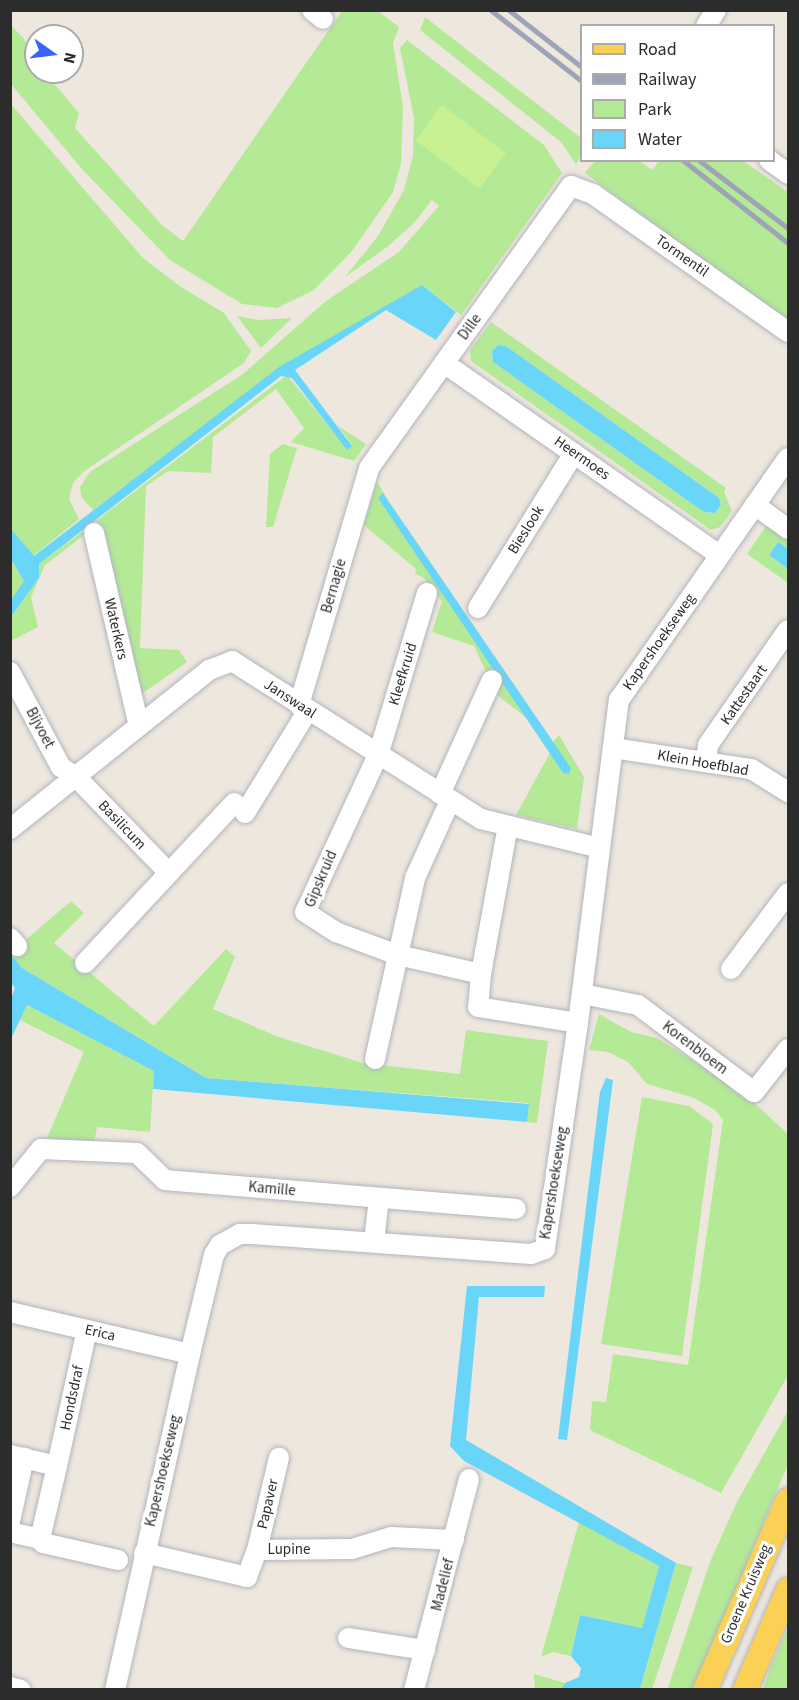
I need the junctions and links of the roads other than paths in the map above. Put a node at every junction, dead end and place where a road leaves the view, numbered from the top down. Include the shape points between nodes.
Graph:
1 (716, 10) edge
2 (707, 24) edge
3 (572, 186) joint
4 (789, 332) edge
5 (444, 363) junction
6 (574, 453) junction
7 (789, 458) edge
8 (369, 468) joint
9 (755, 505) junction
10 (789, 529) edge
11 (94, 533) dead end
12 (719, 555) junction
13 (427, 592) dead end
14 (478, 608) dead end
15 (789, 630) edge
16 (10, 672) edge
17 (492, 680) dead end
18 (304, 708) junction
19 (139, 726) junction
20 (613, 748) junction
21 (378, 755) junction
22 (706, 762) junction
23 (77, 778) junction
24 (789, 792) edge
25 (445, 797) junction
26 (508, 826) junction
27 (10, 829) edge
28 (600, 848) junction
29 (167, 871) junction
30 (789, 893) edge
31 (398, 955) junction
32 (86, 963) dead end
33 (731, 969) dead end
34 (482, 974) junction
35 (582, 994) junction
36 (578, 1023) junction
37 (789, 1049) edge
38 (375, 1059) dead end
39 (10, 1187) edge
40 (379, 1198) junction
41 (516, 1209) dead end
42 (374, 1242) junction
43 (10, 1312) edge
44 (87, 1330) junction
45 (190, 1354) junction
46 (17, 1457) edge
47 (279, 1458) dead end
48 (57, 1466) junction
49 (470, 1479) dead end
50 (789, 1500) edge
51 (10, 1521) edge
52 (10, 1532) edge
53 (40, 1539) junction
54 (454, 1540) junction
55 (257, 1550) junction
56 (144, 1553) junction
57 (118, 1560) dead end
58 (789, 1590) edge
59 (348, 1638) dead end
60 (425, 1650) junction
61 (10, 1687) edge
62 (21, 1689) edge
63 (115, 1689) edge
64 (414, 1689) edge
65 (705, 1689) edge
66 (745, 1689) edge

1 - 2 street
3 - 4 street, Tormentil via 593,194
3 - 5 street, Dille
5 - 6 street, Heermoes
5 - 8 street, Dille
6 - 12 street, Heermoes
6 - 14 street, Bieslook
7 - 9 street, Kapershoekseweg
8 - 18 street, Bernagie
9 - 10 street
9 - 12 street, Kapershoekseweg
11 - 19 street, Waterkers
12 - 20 street, Kapershoekseweg via 619,700
13 - 21 street, Kleefkruid
15 - 22 street, Kattestaart via 708,745
16 - 23 street, Bijvoet via 61,767
17 - 25 street
18 - 19 street, Janswaal via 232,661 209,670
18 - 21 street, Janswaal
18 - 29 street, Bernagie via 240,808
19 - 23 street, Janswaal
20 - 22 street, Klein Hoefblad
20 - 28 street, Kapershoekseweg
21 - 25 street, Janswaal
21 - 31 street, Gipskruid via 305,912 336,932
22 - 24 street, Klein Hoefblad via 751,769
23 - 27 street, Janswaal
23 - 29 street, Basilicum
25 - 26 street, Janswaal via 481,819
25 - 31 street via 415,878
26 - 28 street, Janswaal
26 - 34 street
28 - 35 street, Kapershoekseweg
29 - 32 street
30 - 33 street
31 - 34 street, Gipskruid
31 - 38 street
34 - 36 street via 478,1007
35 - 36 street, Kapershoekseweg
35 - 37 street, Korenbloem via 638,1005 754,1092
36 - 42 street, Kapershoekseweg via 544,1249 531,1254
39 - 40 street, Kamille via 41,1149 137,1153 165,1180
40 - 41 street, Kamille
40 - 42 street
42 - 45 street, Kapershoekseweg via 252,1234 229,1238 214,1255
43 - 44 street, Erica
44 - 45 street, Erica
44 - 48 street, Hondsdraf
45 - 56 street, Kapershoekseweg
46 - 48 street
46 - 51 street
47 - 55 street, Papaver
48 - 53 street, Hondsdraf
49 - 54 street, Madelief
50 - 65 main road, Groene Kruisweg
52 - 53 street
53 - 57 street via 43,1543
54 - 55 street, Lupine via 391,1537 352,1549
54 - 60 street, Madelief
55 - 56 street, Lupine via 247,1577
56 - 63 street, Kapershoekseweg
58 - 66 main road
59 - 60 street
60 - 64 street, Madelief
61 - 62 street

